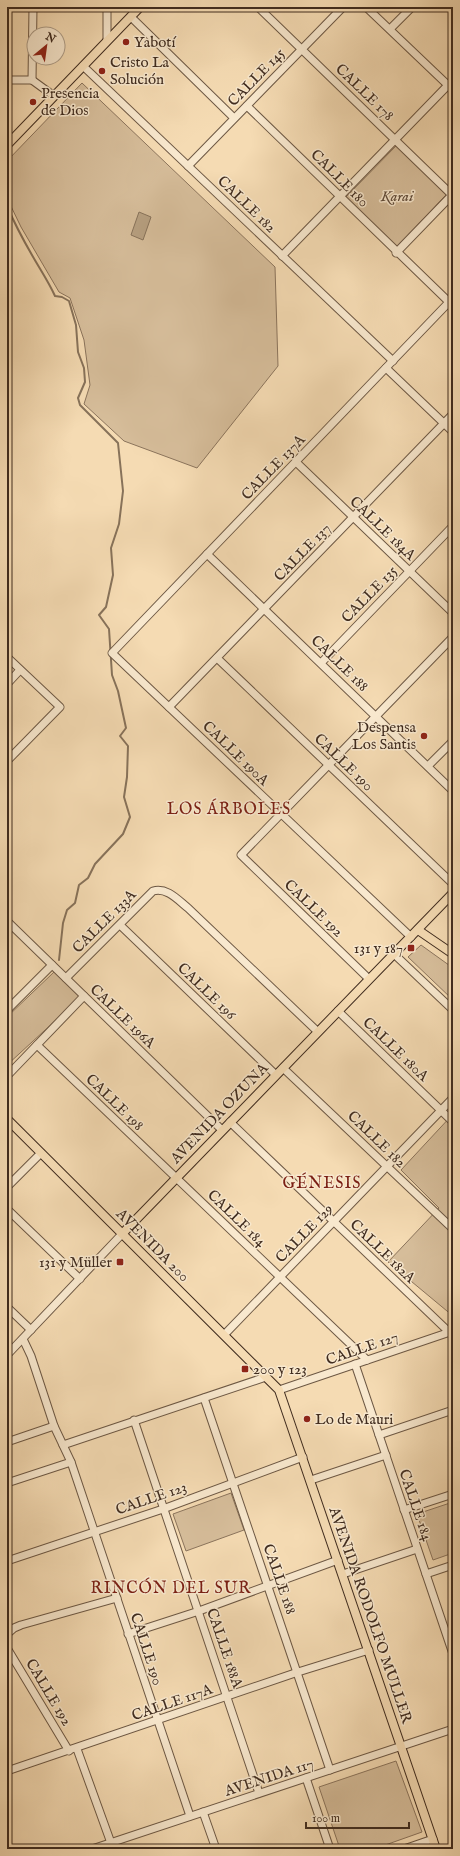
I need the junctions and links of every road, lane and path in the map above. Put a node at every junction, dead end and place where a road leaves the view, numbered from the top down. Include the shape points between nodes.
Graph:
1 (33, 7) edge
2 (106, 7) edge
3 (140, 7) edge
4 (258, 7) edge
5 (343, 7) edge
6 (366, 7) edge
7 (412, 7) edge
8 (131, 17) junction
9 (390, 30) junction
10 (107, 41) junction
11 (301, 49) junction
12 (83, 66) junction
13 (7, 80) edge
14 (32, 80) junction
15 (451, 85) edge
16 (54, 96) junction
17 (247, 106) junction
18 (234, 118) junction
19 (395, 140) junction
20 (7, 145) edge
21 (188, 166) junction
22 (453, 195) edge
23 (340, 196) junction
24 (396, 252) junction
25 (282, 256) junction
26 (451, 300) edge
27 (393, 361) junction
28 (386, 368) junction
29 (453, 414) edge
30 (444, 423) junction
31 (453, 432) edge
32 (296, 462) junction
33 (353, 517) junction
34 (453, 526) edge
35 (207, 554) junction
36 (409, 572) junction
37 (265, 609) junction
38 (453, 614) edge
39 (453, 637) edge
40 (112, 653) joint
41 (7, 657) edge
42 (217, 658) junction
43 (321, 663) junction
44 (20, 670) junction
45 (7, 684) edge
46 (169, 707) junction
47 (376, 716) junction
48 (453, 741) edge
49 (7, 761) edge
50 (329, 766) junction
51 (428, 766) junction
52 (453, 791) edge
53 (281, 815) junction
54 (453, 884) edge
55 (453, 893) edge
56 (7, 920) edge
57 (120, 925) junction
58 (418, 930) junction
59 (411, 937) junction
60 (394, 954) junction
61 (453, 954) edge
62 (52, 965) junction
63 (66, 978) junction
64 (369, 979) junction
65 (84, 996) junction
66 (7, 1010) edge
67 (453, 1010) edge
68 (338, 1011) junction
69 (318, 1032) junction
70 (37, 1045) junction
71 (284, 1068) junction
72 (276, 1075) junction
73 (7, 1076) edge
74 (453, 1098) edge
75 (441, 1110) junction
76 (7, 1119) edge
77 (230, 1122) junction
78 (453, 1122) edge
79 (222, 1130) junction
80 (40, 1152) junction
81 (387, 1166) junction
82 (176, 1178) junction
83 (7, 1187) edge
84 (7, 1209) edge
85 (334, 1222) junction
86 (453, 1229) edge
87 (122, 1234) junction
88 (280, 1277) junction
89 (80, 1279) junction
90 (7, 1307) edge
91 (31, 1330) junction
92 (451, 1332) edge
93 (224, 1335) junction
94 (22, 1339) junction
95 (7, 1355) edge
96 (367, 1360) junction
97 (355, 1364) junction
98 (266, 1377) junction
99 (279, 1390) junction
100 (204, 1398) junction
101 (453, 1410) edge
102 (134, 1420) junction
103 (54, 1426) junction
104 (379, 1435) junction
105 (7, 1442) edge
106 (63, 1445) junction
107 (386, 1455) junction
108 (303, 1457) junction
109 (71, 1462) junction
110 (311, 1480) junction
111 (7, 1483) edge
112 (233, 1483) junction
113 (453, 1494) edge
114 (163, 1509) junction
115 (404, 1510) junction
116 (94, 1532) junction
117 (417, 1549) junction
118 (338, 1560) junction
119 (7, 1561) edge
120 (453, 1565) edge
121 (343, 1574) junction
122 (426, 1574) junction
123 (268, 1585) junction
124 (117, 1598) junction
125 (199, 1611) junction
126 (7, 1634) edge
127 (128, 1634) junction
128 (7, 1648) edge
129 (369, 1650) junction
130 (453, 1651) edge
131 (298, 1672) junction
132 (228, 1697) junction
133 (157, 1720) junction
134 (453, 1729) edge
135 (401, 1746) junction
136 (77, 1749) junction
137 (69, 1751) junction
138 (330, 1770) junction
139 (7, 1771) edge
140 (306, 1778) junction
141 (259, 1793) junction
142 (203, 1812) junction
143 (190, 1816) junction
144 (433, 1839) junction
145 (112, 1843) junction
146 (92, 1849) edge
147 (216, 1849) edge
148 (330, 1849) edge
149 (404, 1849) edge
150 (436, 1849) edge

1 - 14 street
2 - 10 street
3 - 8 main road
4 - 11 street, CALLE 178
5 - 11 street, CALLE 145
6 - 9 street
7 - 9 street
8 - 10 main road
8 - 18 street
9 - 15 street
10 - 12 main road
11 - 17 street, CALLE 145
11 - 19 street, CALLE 178
12 - 16 main road
12 - 21 street, CALLE 182
13 - 14 street
14 - 16 street
15 - 19 street
16 - 20 main road
17 - 18 street, CALLE 145
17 - 23 street, CALLE 180
18 - 21 street, CALLE 145
19 - 22 street, CALLE 178
19 - 23 street
21 - 25 street, CALLE 182
22 - 24 street
23 - 24 street, CALLE 180
23 - 25 street
24 - 26 street, CALLE 180
25 - 27 street, CALLE 182
26 - 27 street, CALLE 137A
27 - 28 street, CALLE 137A
28 - 30 street
28 - 32 street, CALLE 137A
29 - 30 street, CALLE 137
30 - 31 street
30 - 33 street, CALLE 137
32 - 33 street, CALLE 184A
32 - 35 street, CALLE 137A
33 - 36 street, CALLE 184A
33 - 37 street, CALLE 137
34 - 36 street, CALLE 135
35 - 37 street, CALLE 188
35 - 40 street, CALLE 137A
36 - 38 street, CALLE 184A
36 - 43 street, CALLE 135
37 - 42 street, CALLE 137
37 - 43 street, CALLE 188
39 - 47 street
40 - 46 street, CALLE 190A
41 - 44 street
42 - 46 street, CALLE 137
42 - 50 street, CALLE 190
43 - 47 street, CALLE 188
44 - 45 street
44 - 49 street via 60,707
46 - 53 street, CALLE 190A
47 - 50 street
47 - 51 street, CALLE 188
48 - 51 street
50 - 53 street
50 - 54 street, CALLE 190
51 - 52 street, CALLE 188
53 - 59 street, CALLE 190A
53 - 64 street, CALLE 192 via 241,855
55 - 58 main road, AVENIDA OZUNA
56 - 62 street, CALLE 196A
57 - 63 street, CALLE 133A
57 - 69 street, CALLE 133A via 153,890 165,891 188,908
57 - 72 street, CALLE 196
58 - 59 main road, AVENIDA OZUNA
58 - 61 main road
59 - 60 main road, AVENIDA OZUNA
60 - 64 main road, AVENIDA OZUNA
60 - 67 street
62 - 63 street, CALLE 196A
62 - 66 street
63 - 65 street, CALLE 196A
64 - 68 main road, AVENIDA OZUNA
65 - 70 street
65 - 79 street, CALLE 196A
68 - 69 main road, AVENIDA OZUNA
68 - 75 street, CALLE 180A
69 - 71 main road, AVENIDA OZUNA
70 - 73 street
70 - 82 street, CALLE 198
71 - 72 main road, AVENIDA OZUNA
71 - 81 street, CALLE 182
72 - 77 main road, AVENIDA OZUNA
74 - 75 street, CALLE 129
75 - 78 street, CALLE 180A
75 - 81 street, CALLE 129
76 - 80 main road, AVENIDA 200
77 - 79 main road, AVENIDA OZUNA
77 - 85 street, CALLE 182A
79 - 82 main road, AVENIDA OZUNA
80 - 83 street
80 - 87 main road, AVENIDA 200
81 - 85 street, CALLE 129
81 - 86 street, CALLE 182
82 - 87 main road, AVENIDA OZUNA
82 - 88 street, CALLE 184
84 - 89 street
85 - 88 street, CALLE 129
85 - 92 street, CALLE 182A
87 - 89 street, AVENIDA OZUNA
87 - 93 main road, AVENIDA 200
88 - 93 street, CALLE 129
88 - 96 street, CALLE 184
89 - 91 street, AVENIDA OZUNA
90 - 91 street
91 - 94 street, AVENIDA OZUNA
92 - 96 street, CALLE 127
93 - 98 main road, AVENIDA 200
94 - 95 street, AVENIDA OZUNA
94 - 103 street, CALLE 190 via 31,1356
96 - 97 street, CALLE 127
97 - 99 street, CALLE 127
97 - 104 street, CALLE 184
98 - 99 main road, AVENIDA 200
98 - 100 street
99 - 108 main road, AVENIDA RODOLFO MULLER
100 - 102 street
100 - 112 street, CALLE 188
101 - 104 street
102 - 106 street
102 - 114 street, CALLE 188A
103 - 105 street
103 - 106 street, CALLE 190
104 - 107 street, CALLE 184
106 - 109 street, CALLE 190
107 - 110 street
107 - 115 street, CALLE 184
108 - 110 main road, AVENIDA RODOLFO MULLER
108 - 112 street, CALLE 123
109 - 111 street
109 - 116 street, CALLE 190
110 - 118 main road, AVENIDA RODOLFO MULLER
112 - 114 street, CALLE 123
112 - 123 street, CALLE 188
113 - 115 street
114 - 116 street, CALLE 123
114 - 125 street, CALLE 188A
115 - 117 street, CALLE 184
116 - 119 street, CALLE 123
116 - 124 street, CALLE 190
117 - 121 street
117 - 122 street, CALLE 184
118 - 121 main road, AVENIDA RODOLFO MULLER
118 - 123 street
120 - 122 street
121 - 129 main road, AVENIDA RODOLFO MULLER
122 - 130 street, CALLE 184
123 - 125 street
123 - 131 street, CALLE 188
124 - 126 street via 22,1625
124 - 127 street, CALLE 190
125 - 127 street
125 - 132 street, CALLE 188A
127 - 133 street, CALLE 190
128 - 137 street, CALLE 192
129 - 131 street, CALLE 117A
129 - 135 main road, AVENIDA RODOLFO MULLER
131 - 132 street, CALLE 117A
131 - 138 street, CALLE 188
132 - 133 street, CALLE 117A
132 - 141 street, CALLE 188A
133 - 136 street, CALLE 117A
133 - 143 street, CALLE 190
134 - 135 street, AVENIDA 117
135 - 138 street, AVENIDA 117
135 - 144 main road, AVENIDA RODOLFO MULLER
136 - 137 street, CALLE 117A
136 - 145 street
137 - 139 street, CALLE 117A
138 - 140 street, AVENIDA 117
140 - 141 street, AVENIDA 117
140 - 148 street
141 - 142 street, AVENIDA 117
142 - 143 street, AVENIDA 117
142 - 147 street
143 - 145 street, AVENIDA 117
144 - 149 street
144 - 150 main road, AVENIDA RODOLFO MULLER
145 - 146 street, AVENIDA 117

